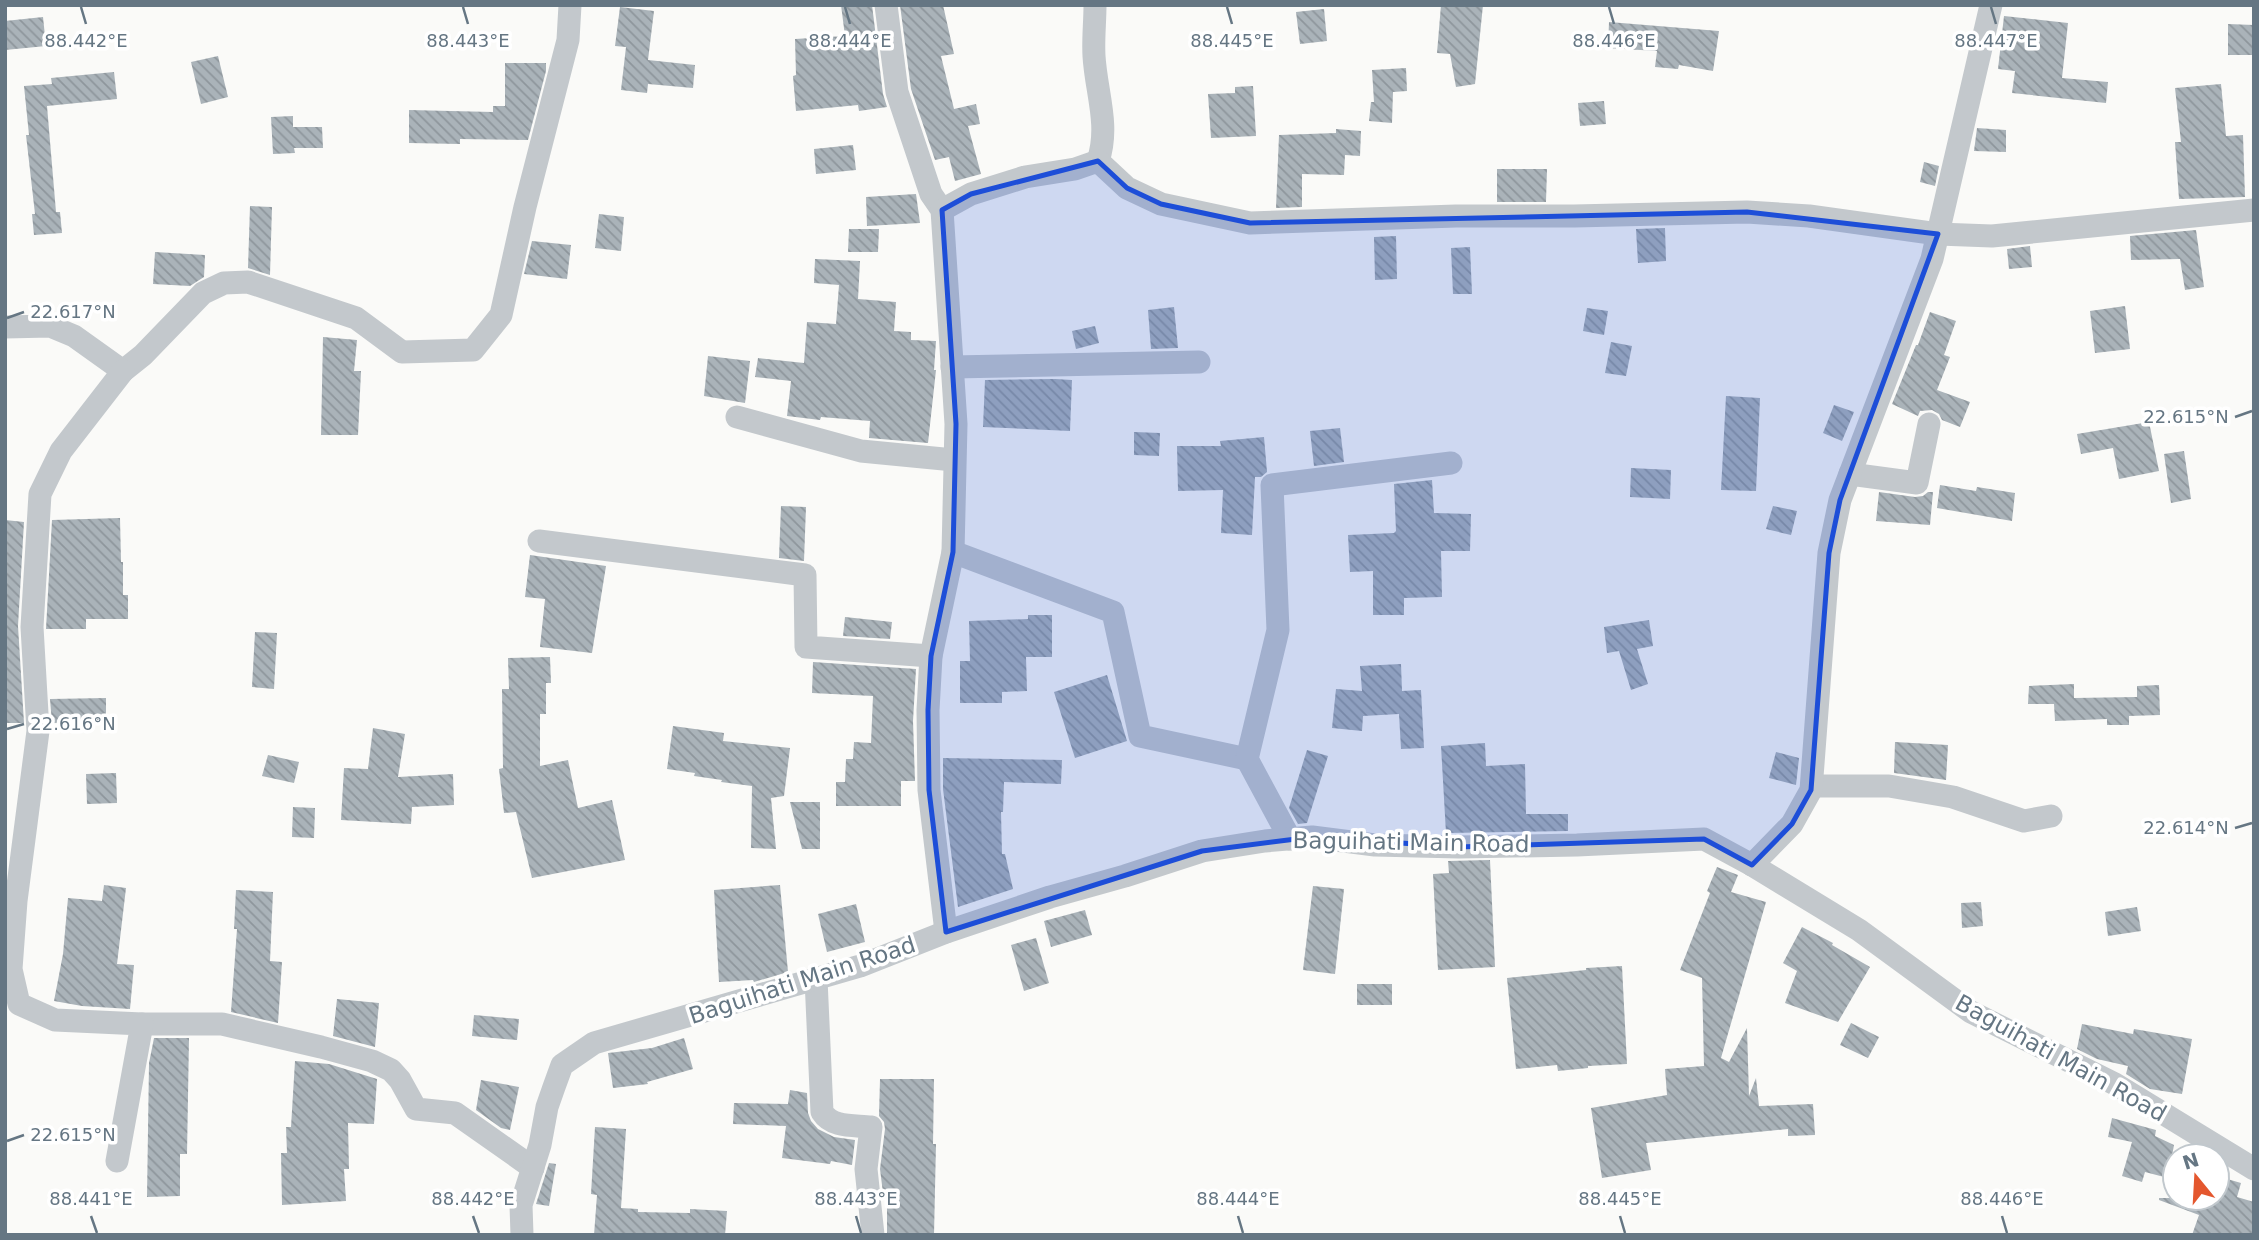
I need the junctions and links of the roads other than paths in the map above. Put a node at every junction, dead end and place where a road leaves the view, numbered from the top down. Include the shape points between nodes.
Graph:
1 (570, 5) edge
2 (886, 5) edge
3 (1095, 5) edge
4 (1991, 5) edge
5 (1098, 161) junction
6 (942, 210) junction
7 (2254, 210) edge
8 (1938, 234) junction
9 (5, 327) edge
10 (1199, 362) dead end
11 (952, 366) junction
12 (123, 371) junction
13 (737, 417) dead end
14 (1929, 424) dead end
15 (954, 460) junction
16 (1451, 463) dead end
17 (1850, 474) junction
18 (539, 541) dead end
19 (953, 552) junction
20 (931, 656) junction
21 (1247, 759) junction
22 (1812, 786) junction
23 (2051, 816) dead end
24 (1290, 839) junction
25 (1752, 865) junction
26 (10, 900) edge
27 (946, 932) junction
28 (816, 979) junction
29 (142, 1024) junction
30 (117, 1161) dead end
31 (533, 1168) junction
32 (2254, 1169) edge
33 (522, 1235) edge
34 (873, 1235) edge

1 - 12 street via 568,40 501,314 473,350 402,352 356,318 248,282 224,283 203,293
2 - 6 street via 897,92 931,194
3 - 5 street via 1094,56 1104,144
4 - 8 street
5 - 6 street via 1024,177 971,194
5 - 8 street via 1126,188 1161,204 1250,223 1747,212
6 - 11 street
7 - 8 street via 2019,234
8 - 17 street
9 - 12 street via 50,326 74,336
10 - 11 street
11 - 15 street
12 - 26 street via 61,451 40,494 32,627 38,731
13 - 15 street via 861,451
14 - 17 street via 1917,483
15 - 19 street
16 - 21 street via 1272,485 1278,630
17 - 22 street via 1829,553
18 - 20 street via 805,575 806,647
19 - 20 street
19 - 21 street via 1113,612 1140,736
20 - 27 street via 929,790
21 - 24 street
22 - 23 street via 1889,786 1954,797 2024,821
22 - 25 street via 1792,824
24 - 25 street, Baguihati Main Road via 1459,847 1704,839
24 - 27 street, Baguihati Main Road via 1202,851
25 - 32 street, Baguihati Main Road via 1859,930 1971,1012 2115,1084
26 - 29 street via 11,969 19,1004 55,1020
27 - 28 street, Baguihati Main Road
28 - 31 street, Baguihati Main Road via 594,1043 562,1065
28 - 34 street via 822,1112 837,1124 870,1127 866,1169
29 - 30 street
29 - 31 street via 222,1024 372,1061 391,1070 416,1109 455,1113
31 - 33 street, Baguihati Main Road via 521,1205

